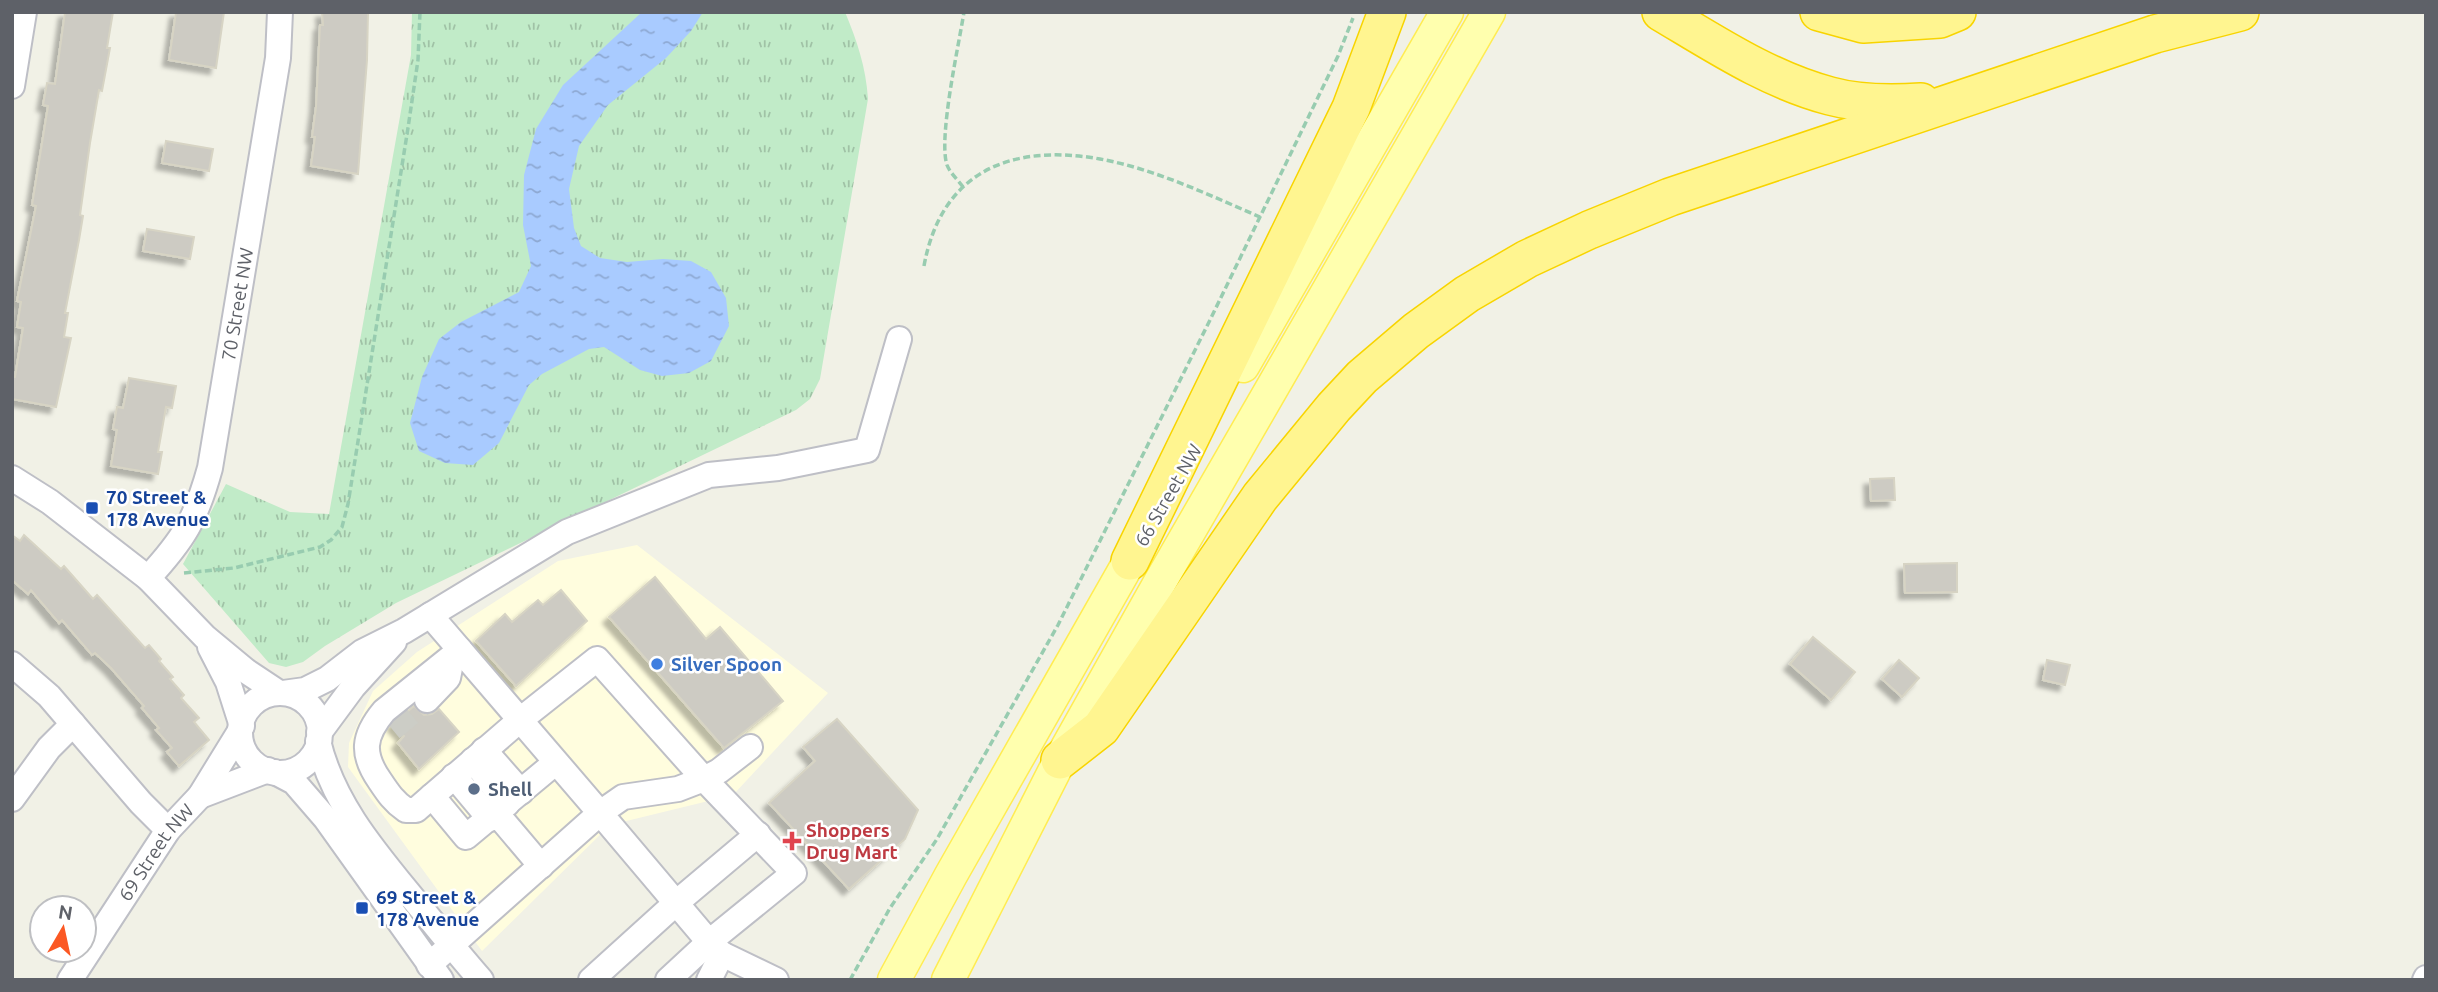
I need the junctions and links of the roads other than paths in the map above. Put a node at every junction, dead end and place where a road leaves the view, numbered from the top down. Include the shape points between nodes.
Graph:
1 (24, 12) edge
2 (280, 12) edge
3 (1387, 12) edge
4 (1447, 12) edge
5 (1489, 12) edge
6 (1661, 12) edge
7 (1819, 12) edge
8 (1957, 12) edge
9 (2240, 12) edge
10 (12, 86) edge
11 (1998, 88) junction
12 (900, 339) dead end
13 (12, 478) edge
14 (1130, 561) junction
15 (148, 578) junction
16 (430, 615) junction
17 (404, 631) junction
18 (205, 637) junction
19 (454, 654) junction
20 (12, 664) edge
21 (281, 693) junction
22 (426, 700) tunnel mouth
23 (520, 720) junction
24 (73, 724) junction
25 (241, 728) junction
26 (392, 729) tunnel mouth
27 (319, 737) junction
28 (750, 747) dead end
29 (366, 748) junction
30 (1060, 760) junction
31 (470, 762) junction
32 (555, 763) junction
33 (272, 771) junction
34 (704, 779) junction
35 (200, 796) junction
36 (432, 796) junction
37 (12, 799) edge
38 (504, 807) junction
39 (600, 813) junction
40 (168, 830) junction
41 (758, 834) junction
42 (541, 866) junction
43 (951, 875) junction
44 (676, 903) junction
45 (425, 912) junction
46 (488, 912) junction
47 (451, 944) junction
48 (715, 948) junction
49 (435, 972) edge
50 (70, 980) edge
51 (481, 980) edge
52 (592, 980) edge
53 (668, 980) edge
54 (709, 980) edge
55 (776, 980) edge
56 (894, 980) edge
57 (917, 980) edge
58 (948, 980) edge

1 - 10 street
2 - 15 street, 70 Street NW via 276,72 210,468 190,526
3 - 14 highway via 1351,108 1276,223
4 - 14 main road, 66 Street NW
5 - 30 main road, 66 Street NW
6 - 11 highway via 1763,71 1831,96 1897,103
7 - 8 highway via 1863,24 1940,19
9 - 11 highway via 2155,34
11 - 30 highway via 1658,202 1539,253 1457,301 1371,369 1334,407 1260,497 1101,728
12 - 16 street via 867,450 778,468 709,475 567,531
13 - 15 street
14 - 43 main road, 66 Street NW
15 - 18 street
16 - 17 street
16 - 19 street
17 - 21 street via 362,652 316,685
17 - 27 street via 349,692
18 - 21 street
18 - 25 street via 228,682
19 - 22 street via 448,678
19 - 23 street
19 - 29 street via 384,711
20 - 24 street
21 - 25 street via 268,694 250,706
21 - 27 street via 295,695 313,710
23 - 31 street
23 - 32 street
23 - 34 street via 597,659
24 - 37 street
24 - 40 street
25 - 33 street via 240,741 250,760
25 - 35 street, 69 Street NW
26 - 29 street
27 - 33 street via 308,762 287,772
27 - 45 street via 333,788 347,813
28 - 34 street
29 - 36 street via 369,765 394,802 405,810 416,810
30 - 58 main road, 66 Street NW
31 - 36 street
31 - 38 street
31 - 38 street
32 - 38 street
32 - 39 street
33 - 35 street, 69 Street NW
33 - 49 street via 294,782 326,819
34 - 39 street via 678,789 623,797
34 - 41 street
35 - 40 street, 69 Street NW
36 - 38 street via 466,837
38 - 42 street
39 - 42 street
39 - 44 street
40 - 50 street, 69 Street NW
41 - 44 street
41 - 48 street via 794,873
42 - 46 street
43 - 56 main road, 66 Street NW
43 - 57 main road
44 - 48 street
44 - 52 street
45 - 46 street via 458,919
45 - 47 street
46 - 47 street
47 - 49 street
47 - 51 street
48 - 53 street
48 - 54 street
48 - 55 street

